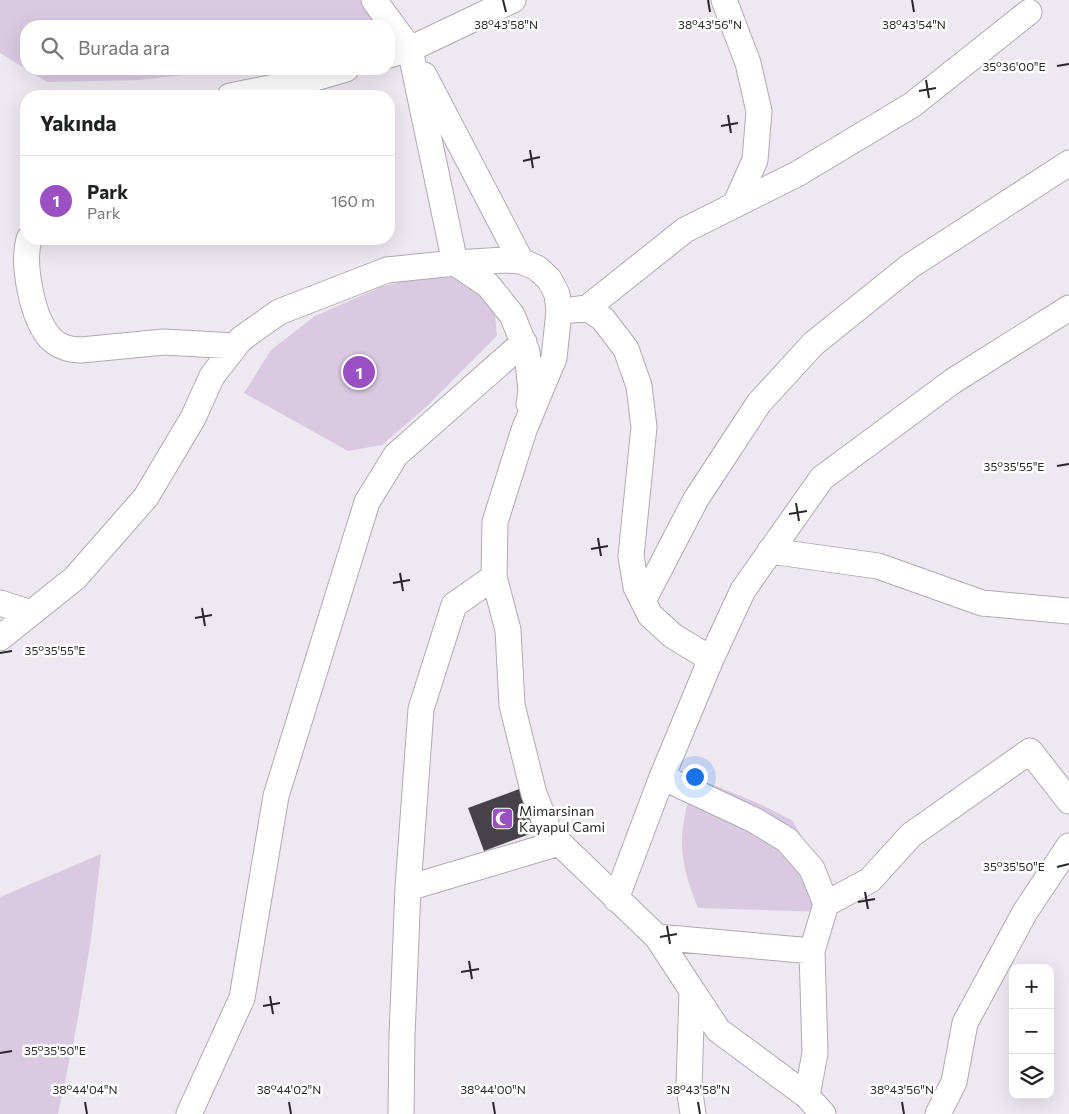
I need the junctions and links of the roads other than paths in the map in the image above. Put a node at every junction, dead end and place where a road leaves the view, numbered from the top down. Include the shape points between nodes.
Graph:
1 (374, 0) edge
2 (512, 0) edge
3 (724, 0) edge
4 (1029, 12) dead end
5 (384, 20) edge
6 (399, 52) edge
7 (326, 75) edge
8 (260, 90) edge
9 (1069, 164) edge
10 (735, 204) junction
11 (27, 245) edge
12 (521, 261) junction
13 (455, 263) junction
14 (587, 308) junction
15 (1069, 308) edge
16 (559, 310) junction
17 (524, 342) junction
18 (235, 346) junction
19 (524, 430) junction
20 (770, 551) junction
21 (494, 577) junction
22 (643, 601) junction
23 (0, 602) edge
24 (1069, 611) edge
25 (31, 613) junction
26 (0, 638) edge
27 (711, 659) junction
28 (662, 777) junction
29 (1069, 801) edge
30 (559, 844) junction
31 (1069, 846) edge
32 (408, 888) junction
33 (616, 898) junction
34 (826, 904) junction
35 (657, 938) junction
36 (812, 951) junction
37 (692, 991) junction
38 (806, 1096) junction
39 (188, 1114) edge
40 (401, 1114) edge
41 (693, 1114) edge
42 (823, 1114) edge
43 (938, 1114) edge

1 - 5 street
2 - 6 street
3 - 10 street via 748,63 759,111 755,160
4 - 10 street via 912,105 797,174
6 - 12 street
6 - 13 street
7 - 8 street
9 - 22 street via 910,266 813,344 759,403 696,499
10 - 14 street via 685,230
11 - 18 street via 29,290 44,329 51,338 70,350 164,342
12 - 13 street
12 - 16 street via 549,279 557,294
13 - 17 street via 488,285 512,315
13 - 18 street via 387,270 279,312
14 - 16 street
14 - 22 street via 602,319 626,350 639,386 644,427 631,556 636,587
15 - 20 street via 953,381 822,478
16 - 19 street via 554,358
17 - 19 street via 531,391
17 - 39 street via 396,456 367,502 276,796 242,998
18 - 25 street via 212,376 193,418 146,497 75,578
19 - 21 street via 495,522
20 - 24 street via 878,566 982,603
20 - 27 street via 743,590
21 - 30 street via 508,630 512,705 516,722 534,794 550,834
21 - 32 street via 454,605 421,709
22 - 27 street via 650,615 673,636
23 - 25 street
25 - 26 street
27 - 28 street
28 - 33 street
28 - 34 street via 754,820 787,840 812,869
29 - 34 street via 1030,752 911,835 870,880
30 - 32 street
30 - 33 street
31 - 43 street via 1025,912 965,1023 954,1082
32 - 40 street
33 - 35 street
34 - 36 street
35 - 36 street
35 - 37 street
36 - 38 street via 815,1053
37 - 38 street via 718,1030
37 - 41 street via 689,1086
38 - 42 street

